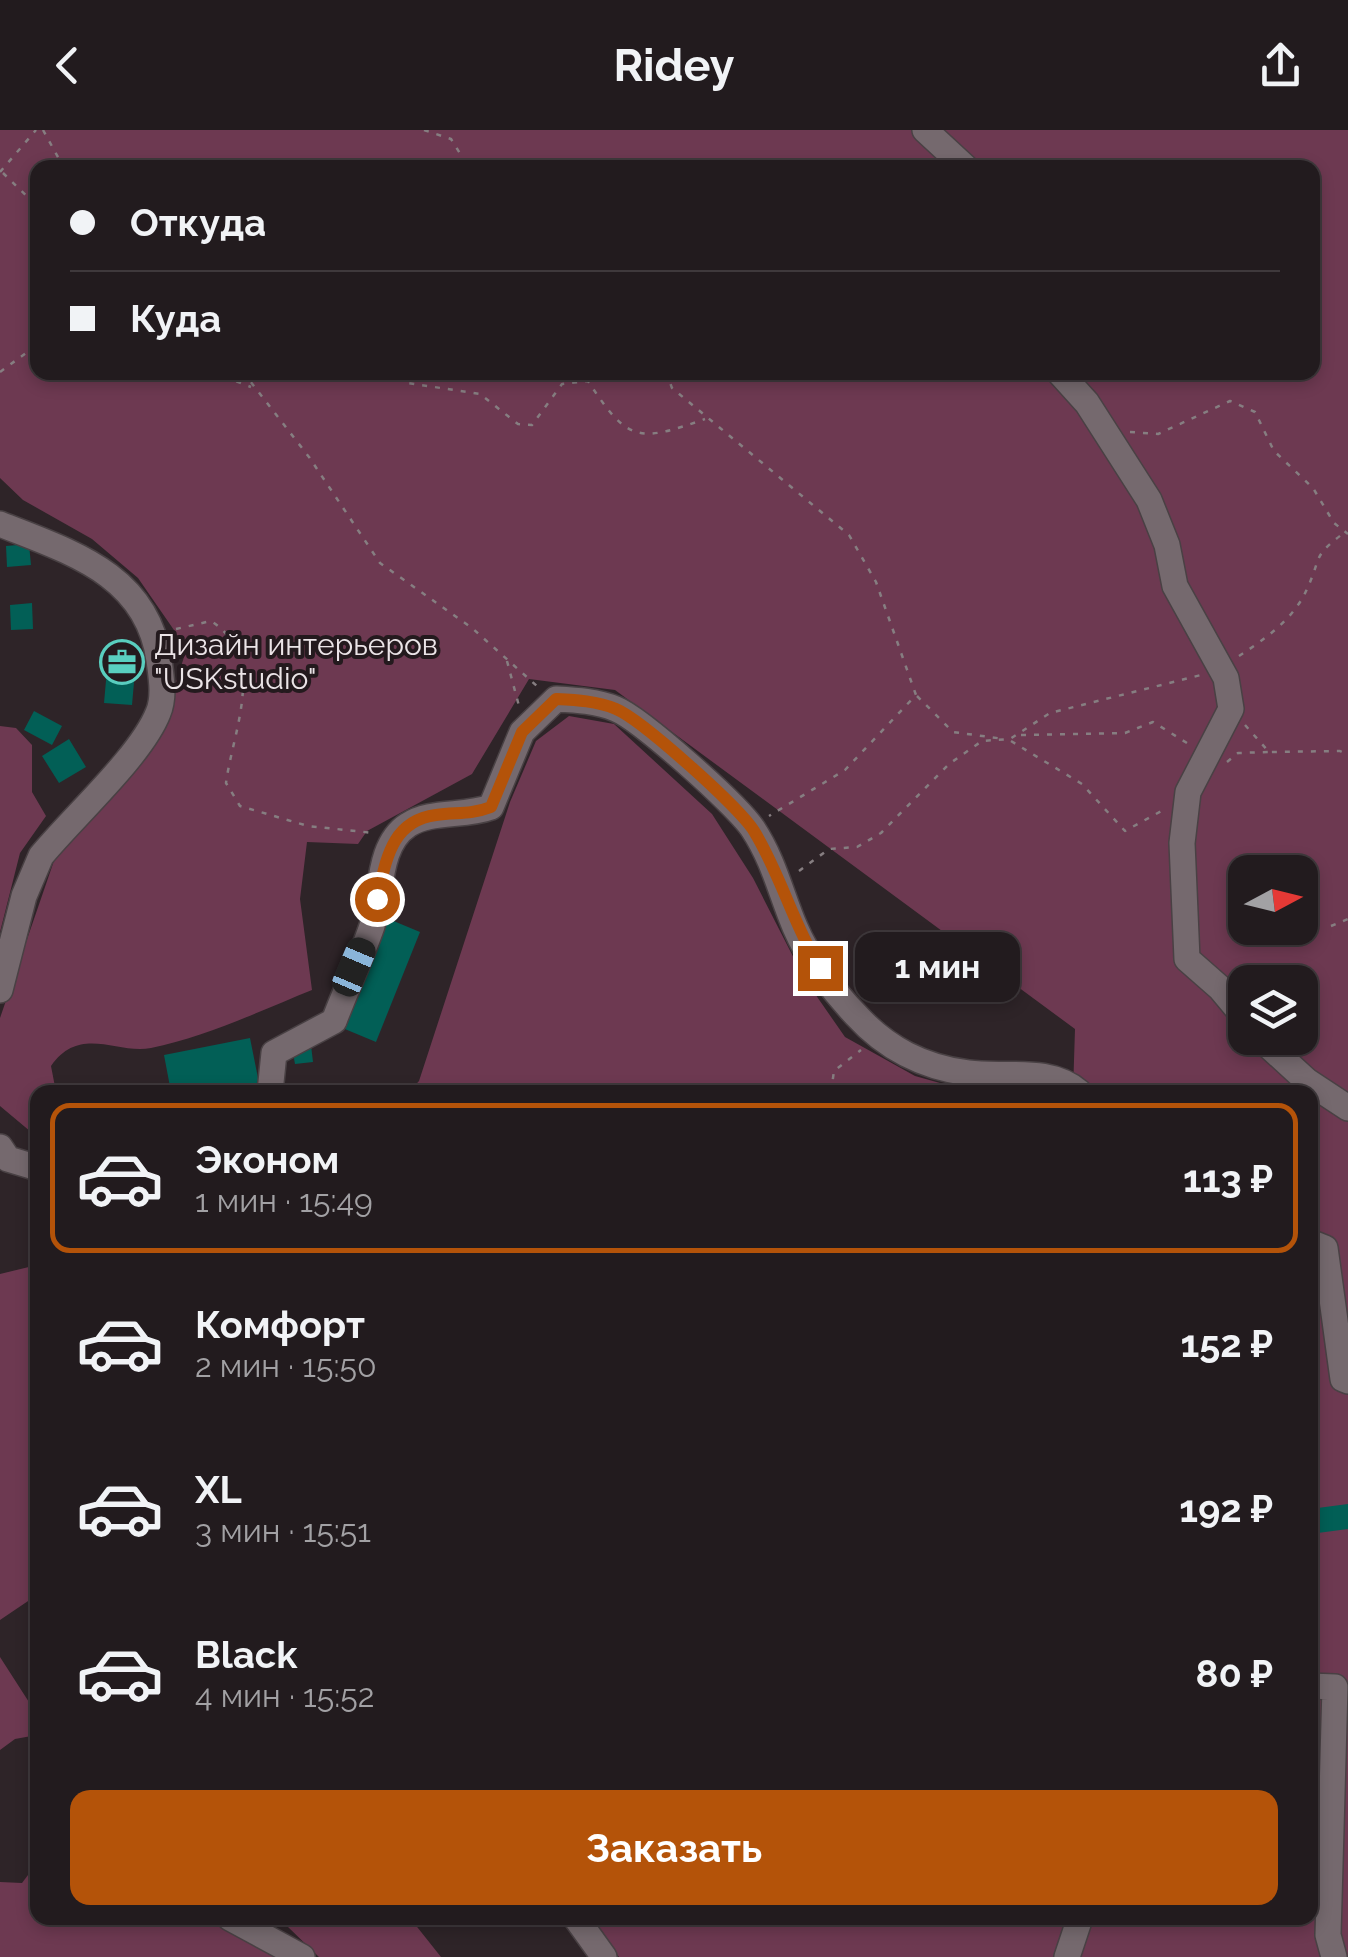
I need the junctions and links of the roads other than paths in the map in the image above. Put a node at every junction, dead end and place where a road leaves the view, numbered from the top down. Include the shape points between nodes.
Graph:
1 (925, 130) edge
2 (957, 160) edge
3 (1066, 380) edge
4 (0, 524) edge
5 (0, 990) edge
6 (1228, 998) edge
7 (1279, 1055) edge
8 (271, 1085) edge
9 (1070, 1085) edge
10 (1314, 1085) edge
11 (1318, 1088) edge
12 (1348, 1108) edge
13 (0, 1147) edge
14 (30, 1166) edge
15 (1318, 1245) edge
16 (1348, 1381) edge
17 (1331, 1685) edge
18 (243, 1925) edge
19 (581, 1925) edge
20 (1078, 1925) edge
21 (302, 1957) edge
22 (604, 1957) edge
23 (1068, 1957) edge
24 (1334, 1957) edge

1 - 2 street
3 - 6 street via 1149,500 1175,586 1220,667 1231,709 1220,753 1188,792 1182,844 1187,960
4 - 5 street via 107,571 129,590 156,637 162,682 159,712 138,744 41,856
7 - 10 street
8 - 9 street via 274,1053 334,1021 373,924 392,840 408,824 491,807 522,732 556,699 618,710 657,737 752,826 784,886 795,928 878,1038 908,1059
11 - 12 street
13 - 14 street via 8,1159
15 - 16 street via 1325,1248
17 - 24 street via 1328,1934
18 - 21 street
19 - 22 street
20 - 23 street

